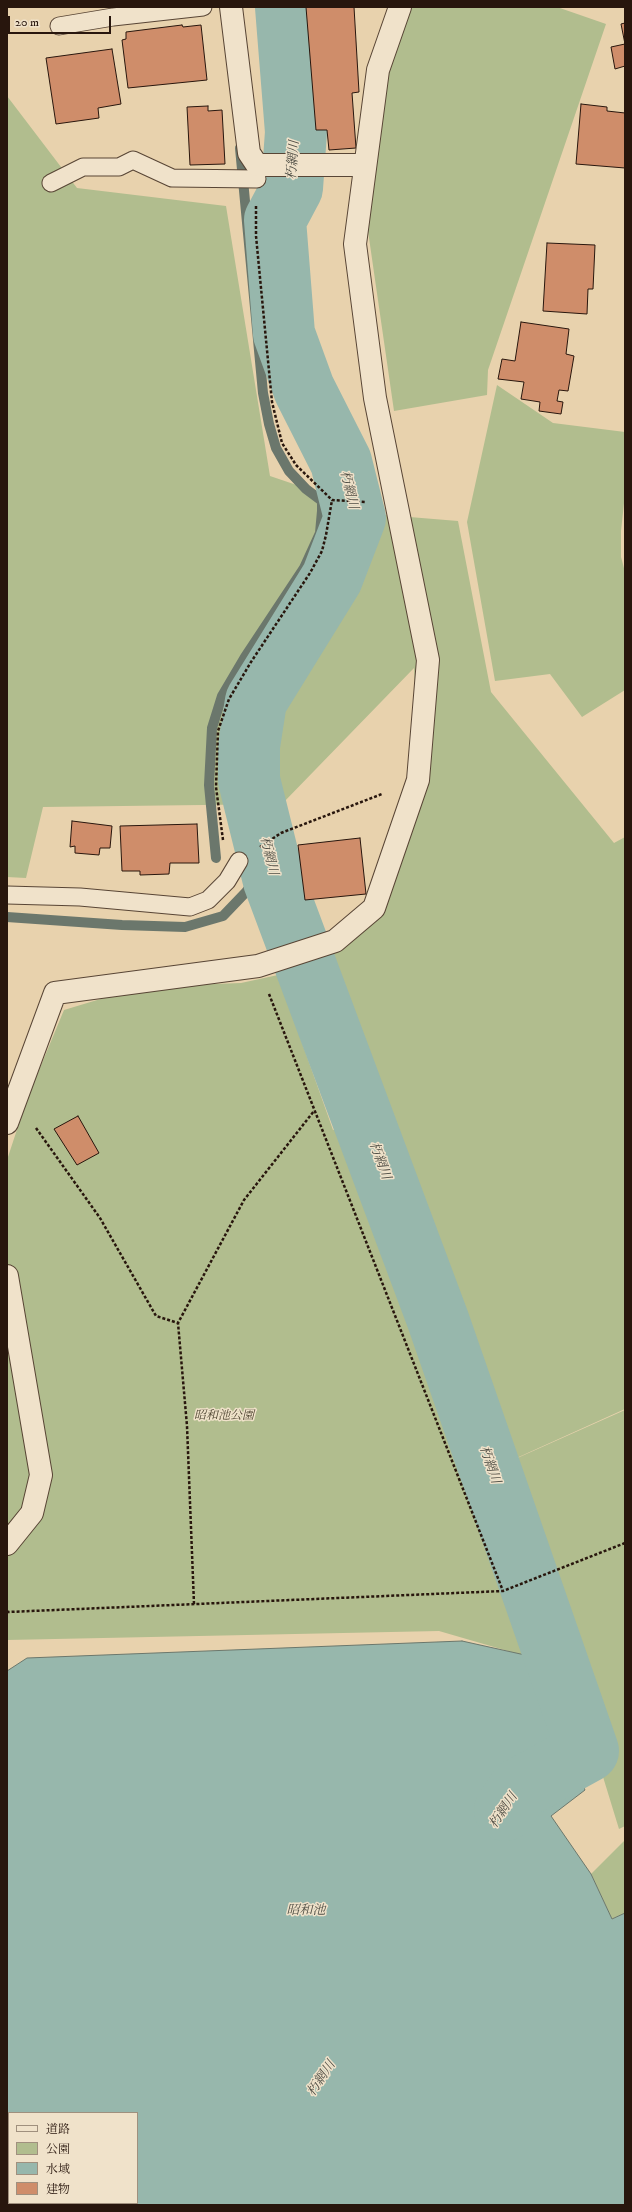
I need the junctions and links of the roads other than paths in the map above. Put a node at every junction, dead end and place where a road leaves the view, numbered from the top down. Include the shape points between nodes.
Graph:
1 (203, 7) edge
2 (231, 7) edge
3 (400, 7) edge
4 (59, 26) dead end
5 (364, 165) junction
6 (247, 179) road end
7 (51, 183) dead end
8 (236, 865) road end
9 (7, 895) edge
10 (7, 1123) edge
11 (7, 1276) edge
12 (7, 1544) edge

1 - 4 lane
2 - 5 street via 249,153 257,165
3 - 5 street via 378,70
5 - 10 street via 355,244 375,398 428,660 418,780 374,908 334,941 258,966 55,993
6 - 7 lane via 172,178 133,160 120,167 83,167
8 - 9 lane via 227,881 208,900 190,907 80,897
11 - 12 street via 41,1475 32,1513

